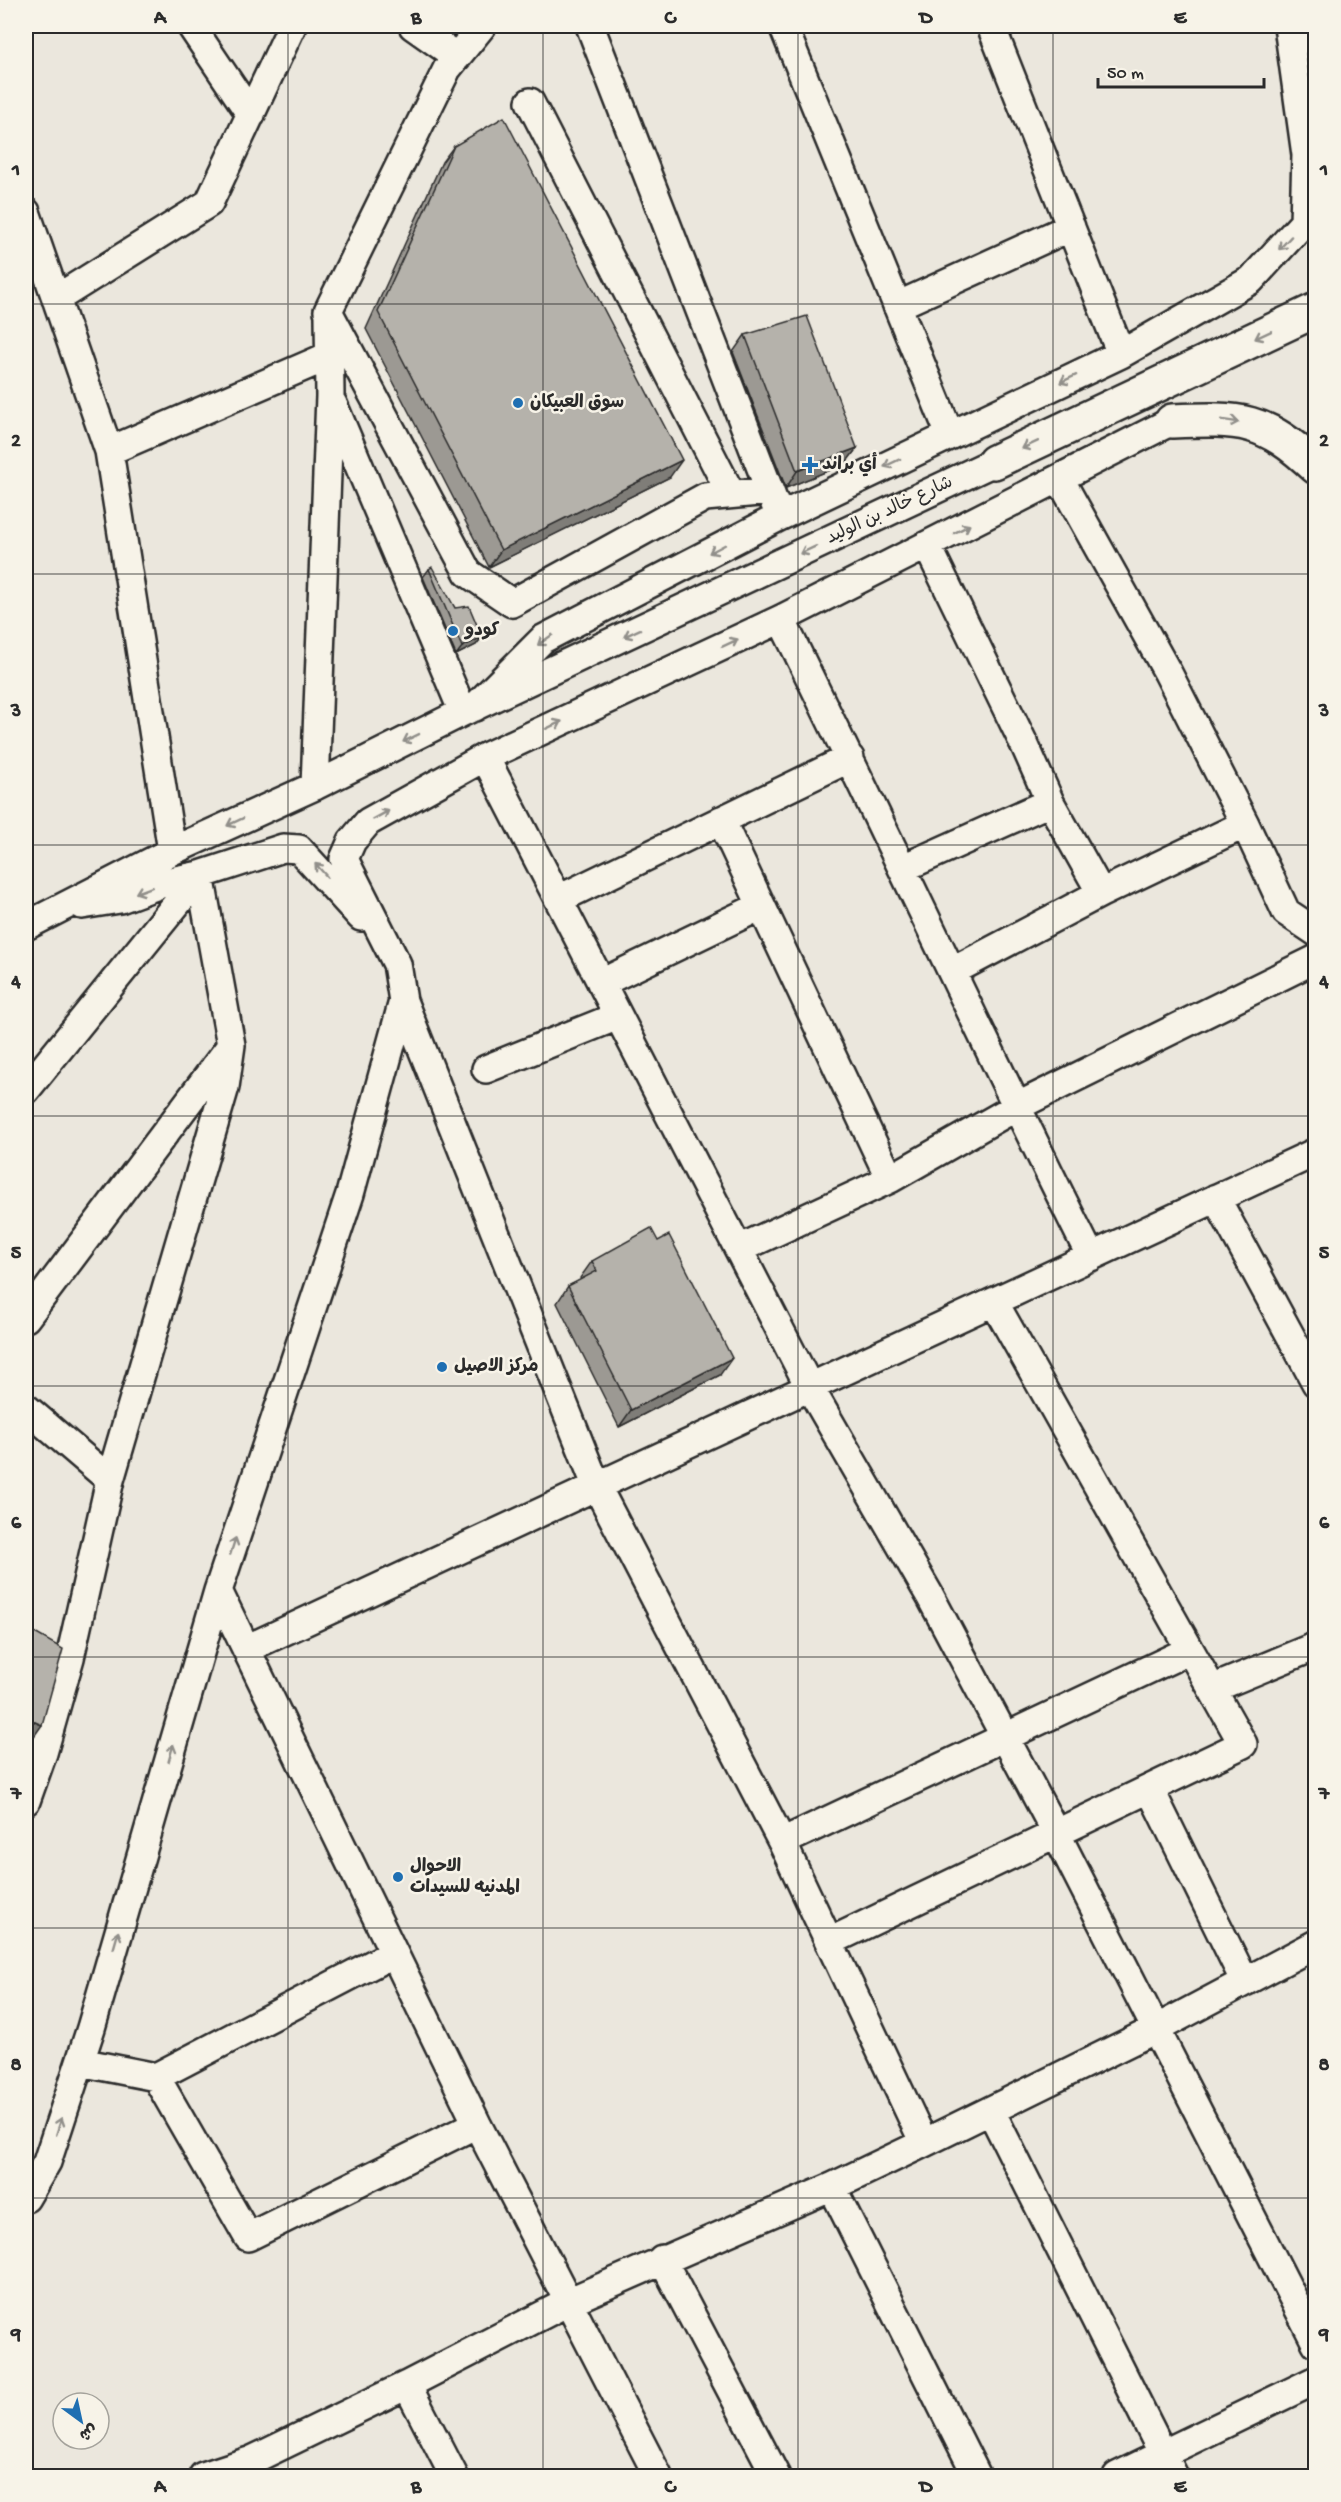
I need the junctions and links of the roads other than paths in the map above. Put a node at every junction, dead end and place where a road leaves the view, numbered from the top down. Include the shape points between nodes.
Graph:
1 (190, 26) edge
2 (292, 26) edge
3 (416, 26) edge
4 (482, 26) edge
5 (591, 26) edge
6 (783, 26) edge
7 (991, 26) edge
8 (1288, 26) edge
9 (1314, 26) edge
10 (1316, 40) edge
11 (457, 57) junction
12 (530, 102) dead end
13 (251, 115) junction
14 (26, 212) edge
15 (1071, 227) junction
16 (56, 299) junction
17 (897, 306) junction
18 (1316, 310) edge
19 (328, 311) junction
20 (1121, 354) junction
21 (329, 356) junction
22 (330, 396) junction
23 (1172, 421) joint
24 (950, 435) junction
25 (110, 451) junction
26 (994, 462) joint
27 (1316, 467) edge
28 (1060, 479) junction
29 (769, 491) junction
30 (731, 494) junction
31 (779, 516) junction
32 (928, 547) junction
33 (781, 619) junction
34 (469, 709) junction
35 (485, 757) junction
36 (850, 758) junction
37 (315, 786) junction
38 (1050, 801) junction
39 (721, 820) junction
40 (1245, 824) junction
41 (172, 851) junction
42 (903, 868) junction
43 (201, 875) junction
44 (1101, 892) junction
45 (559, 899) junction
46 (761, 906) junction
47 (60, 909) junction
48 (26, 926) edge
49 (1316, 932) edge
50 (1316, 959) edge
51 (397, 964) junction
52 (953, 971) junction
53 (602, 983) junction
54 (403, 1001) junction
55 (618, 1016) junction
56 (231, 1045) junction
57 (486, 1069) dead end
58 (26, 1086) edge
59 (1016, 1107) junction
60 (1316, 1152) edge
61 (890, 1179) junction
62 (1216, 1198) junction
63 (739, 1250) junction
64 (1091, 1257) junction
65 (31, 1300) edge
66 (994, 1302) junction
67 (1316, 1383) edge
68 (810, 1388) junction
69 (26, 1408) edge
70 (110, 1479) junction
71 (596, 1485) junction
72 (218, 1591) junction
73 (43, 1643) edge
74 (1316, 1646) edge
75 (246, 1649) junction
76 (1190, 1650) junction
77 (70, 1658) junction
78 (1212, 1689) junction
79 (1005, 1737) junction
80 (34, 1750) edge
81 (1150, 1789) junction
82 (26, 1801) edge
83 (1056, 1833) junction
84 (782, 1842) junction
85 (829, 1942) junction
86 (1316, 1944) edge
87 (394, 1953) junction
88 (1245, 1982) junction
89 (1156, 2029) junction
90 (80, 2062) junction
91 (156, 2077) junction
92 (991, 2110) junction
93 (477, 2124) junction
94 (924, 2143) junction
95 (36, 2158) edge
96 (832, 2187) junction
97 (26, 2198) edge
98 (662, 2259) junction
99 (568, 2302) junction
100 (1316, 2343) edge
101 (1316, 2380) edge
102 (407, 2385) junction
103 (1169, 2465) edge
104 (256, 2468) edge
105 (203, 2476) edge
106 (454, 2476) edge
107 (658, 2476) edge
108 (776, 2476) edge
109 (977, 2476) edge
110 (1117, 2476) edge

1 - 13 street
2 - 13 street
3 - 11 street
4 - 11 street
5 - 29 street
6 - 17 street
7 - 15 street
8 -> 20 street via 1306,155 1304,222 1251,280
9 - 10 main road
11 - 19 street via 447,69
12 - 30 street
13 - 16 street via 209,203
14 - 16 street
15 - 17 street
15 - 20 street
16 - 25 street
17 - 24 street
18 -> 26 main road, شارع خالد بن الوليد
19 - 21 street
19 - 30 street via 468,573 512,603 705,497
20 -> 24 street
21 - 22 street
21 - 25 street
22 - 34 street
22 - 37 street
23 -> 27 main road via 1224,419 1262,427 1292,444
23 - 28 street
24 -> 31 street
25 - 41 street
26 -> 34 street, شارع خالد بن الوليد
32 -> 28 street
28 - 40 street via 1168,673
29 - 30 street
29 - 31 street
31 -> 34 street via 543,639
32 - 33 street
32 - 38 street
35 -> 33 street
33 - 36 street
34 -> 37 street, شارع خالد بن الوليد
35 - 45 street
51 -> 35 street via 344,859 352,841 368,822
36 - 39 street
36 - 42 street
37 -> 41 street, شارع خالد بن الوليد
38 - 42 street
38 - 44 street
39 - 45 street
39 - 46 street
40 - 44 street
40 - 49 street via 1286,912
41 - 47 street, شارع خالد بن الوليد
42 - 52 street
43 -> 47 street via 166,882 120,899
51 -> 43 street via 353,907 299,849 283,848
43 - 56 street
43 - 58 street
44 - 52 street
45 - 53 street
46 - 53 street
46 - 61 street
47 - 48 street, شارع خالد بن الوليد
50 - 59 street
51 - 54 street
52 - 59 street
53 - 55 street
54 - 71 street
72 -> 54 street via 350,1194
55 - 57 street
55 - 63 street
56 - 65 street
56 - 70 street via 225,1087
59 - 61 street
59 - 64 street
60 - 62 street
61 - 63 street
62 - 64 street
62 - 67 street
63 - 68 street
64 - 66 street
66 - 68 street
66 - 76 street
68 - 71 street
68 - 79 street via 930,1596
69 - 70 street
70 - 77 street
71 - 75 street
71 - 84 street
72 - 75 street
90 -> 72 street
73 - 77 street
74 - 78 street
75 - 87 street
76 - 78 street
76 - 79 street
77 - 80 street
78 - 81 street via 1243,1744
79 - 83 street
79 - 84 street
80 - 82 street
81 - 83 street
81 - 88 street
83 - 85 street
83 - 89 street
84 - 85 street
85 - 94 street
86 - 88 street
87 - 91 street
87 - 93 street
88 - 89 street
89 - 92 street
89 - 100 street
90 - 91 street
95 -> 90 street
91 - 93 street via 248,2237
92 - 94 street
92 - 103 street
93 - 99 street
94 - 96 street
95 - 97 street
96 - 98 street
96 - 109 street
98 - 99 street
98 - 108 street
99 - 102 street
99 - 107 street
101 - 103 street
102 - 104 street
102 - 106 street
103 - 110 street
104 - 105 street

